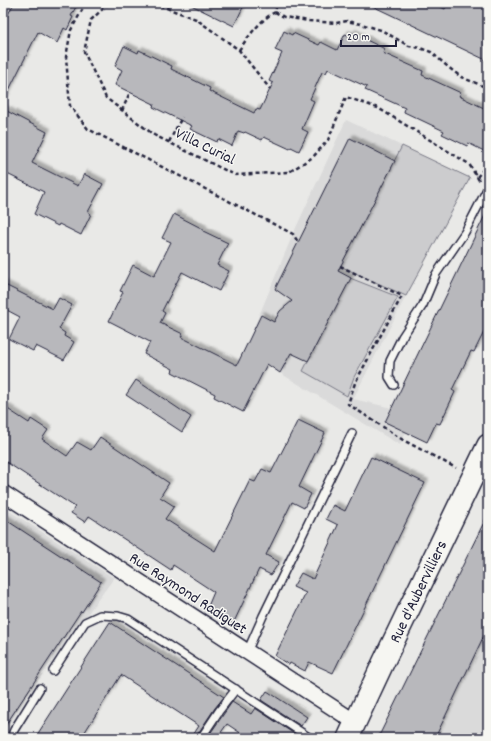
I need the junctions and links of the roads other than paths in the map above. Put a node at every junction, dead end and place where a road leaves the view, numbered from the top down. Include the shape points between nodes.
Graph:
1 (486, 191) road end
2 (394, 385) dead end
3 (352, 433) dead end
4 (488, 445) edge
5 (3, 493) edge
6 (247, 652) junction
7 (53, 671) dead end
8 (40, 688) dead end
9 (236, 689) junction
10 (351, 730) edge
11 (11, 738) edge
12 (201, 738) edge
13 (310, 738) edge

1 - 2 lane via 465,232 436,274 424,305 402,337 390,361 389,377
3 - 6 lane
4 - 10 street, Rue d'Aubervilliers
5 - 6 street, Rue Raymond Radiguet
6 - 10 street, Rue Raymond Radiguet
7 - 9 lane via 85,622 100,615 118,616 128,619
8 - 11 lane
9 - 12 lane
9 - 13 lane

